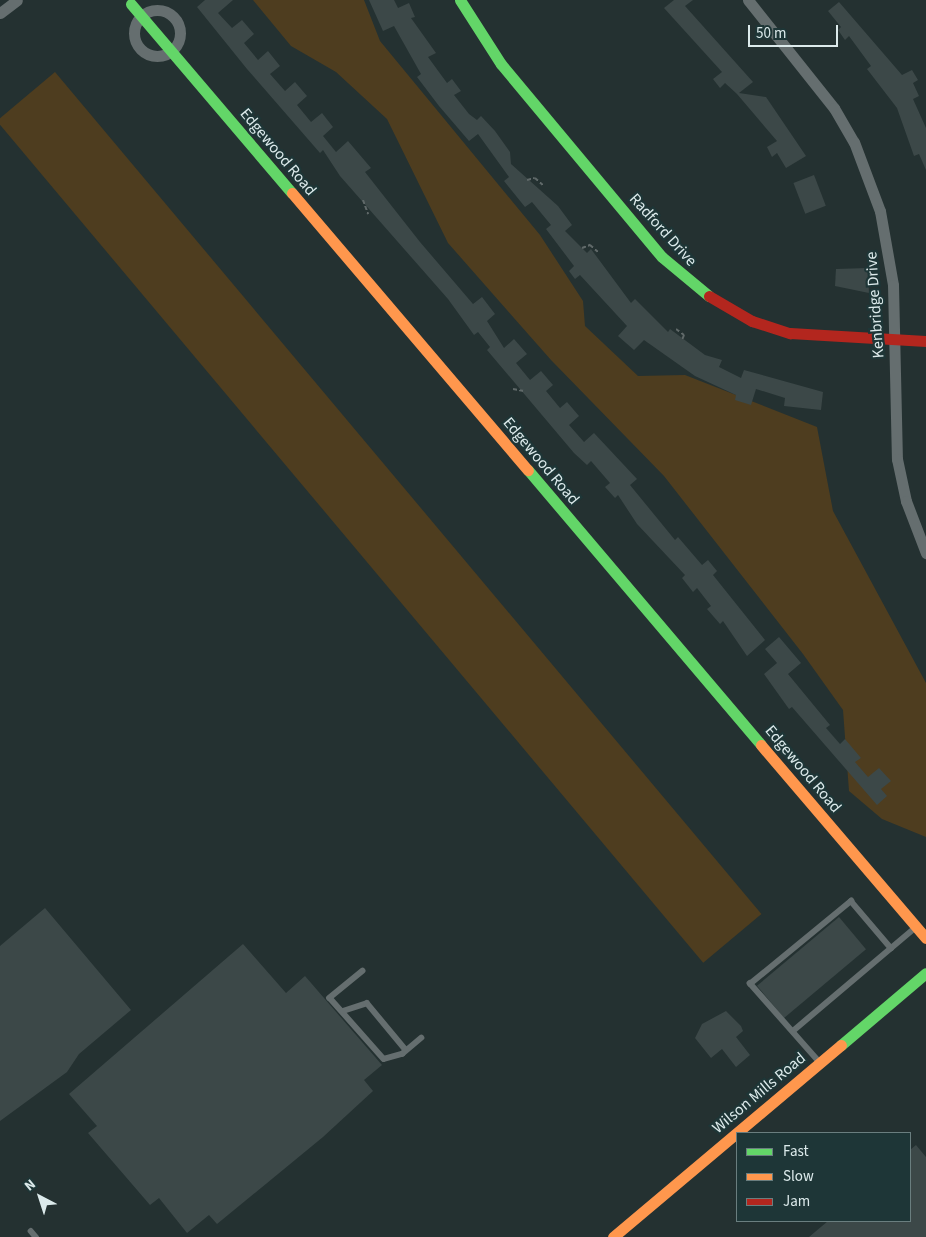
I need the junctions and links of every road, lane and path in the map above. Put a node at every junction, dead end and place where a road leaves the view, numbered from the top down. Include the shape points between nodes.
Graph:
1 (17, 0) edge
2 (460, 0) edge
3 (748, 0) edge
4 (131, 4) dead end
5 (0, 13) edge
6 (141, 16) junction
7 (171, 52) junction
8 (527, 180) dead end
9 (544, 186) dead end
10 (363, 200) dead end
11 (368, 214) dead end
12 (582, 248) dead end
13 (598, 252) dead end
14 (676, 329) dead end
15 (682, 340) dead end
16 (895, 341) junction
17 (926, 341) edge
18 (513, 389) dead end
19 (524, 391) dead end
20 (926, 553) edge
21 (916, 927) junction
22 (926, 938) edge
23 (891, 948) junction
24 (363, 971) dead end
25 (926, 973) edge
26 (342, 1011) junction
27 (793, 1031) junction
28 (421, 1038) dead end
29 (406, 1050) junction
30 (820, 1062) junction
31 (737, 1132) edge
32 (736, 1133) edge
33 (31, 1231) dead end
34 (36, 1237) edge
35 (613, 1237) edge

1 - 5 street
2 - 16 street, Radford Drive via 501,64 662,257 690,283 733,312 769,327 820,338
3 - 16 street, Kenbridge Drive via 820,86 858,151 886,231
4 - 6 street, Edgewood Road
6 - 7 street, Edgewood Road
6 - 7 street via 133,33 138,47 154,56
6 - 7 street via 158,10 174,18 180,35
7 - 21 street, Edgewood Road
8 - 9 path via 535,178
10 - 11 path
12 - 13 path via 590,245
14 - 15 path via 684,335
16 - 17 street, Radford Drive
16 - 20 street, Kenbridge Drive via 897,458 906,501
18 - 19 path
21 - 22 street, Edgewood Road
21 - 23 lane
23 - 27 lane
23 - 27 lane via 850,901 750,984
24 - 26 lane via 330,998
25 - 30 street, Wilson Mills Road
26 - 29 lane via 367,1003
26 - 29 lane via 384,1059
27 - 30 lane
28 - 29 lane
30 - 31 street, Wilson Mills Road
32 - 35 street, Wilson Mills Road
33 - 34 lane

